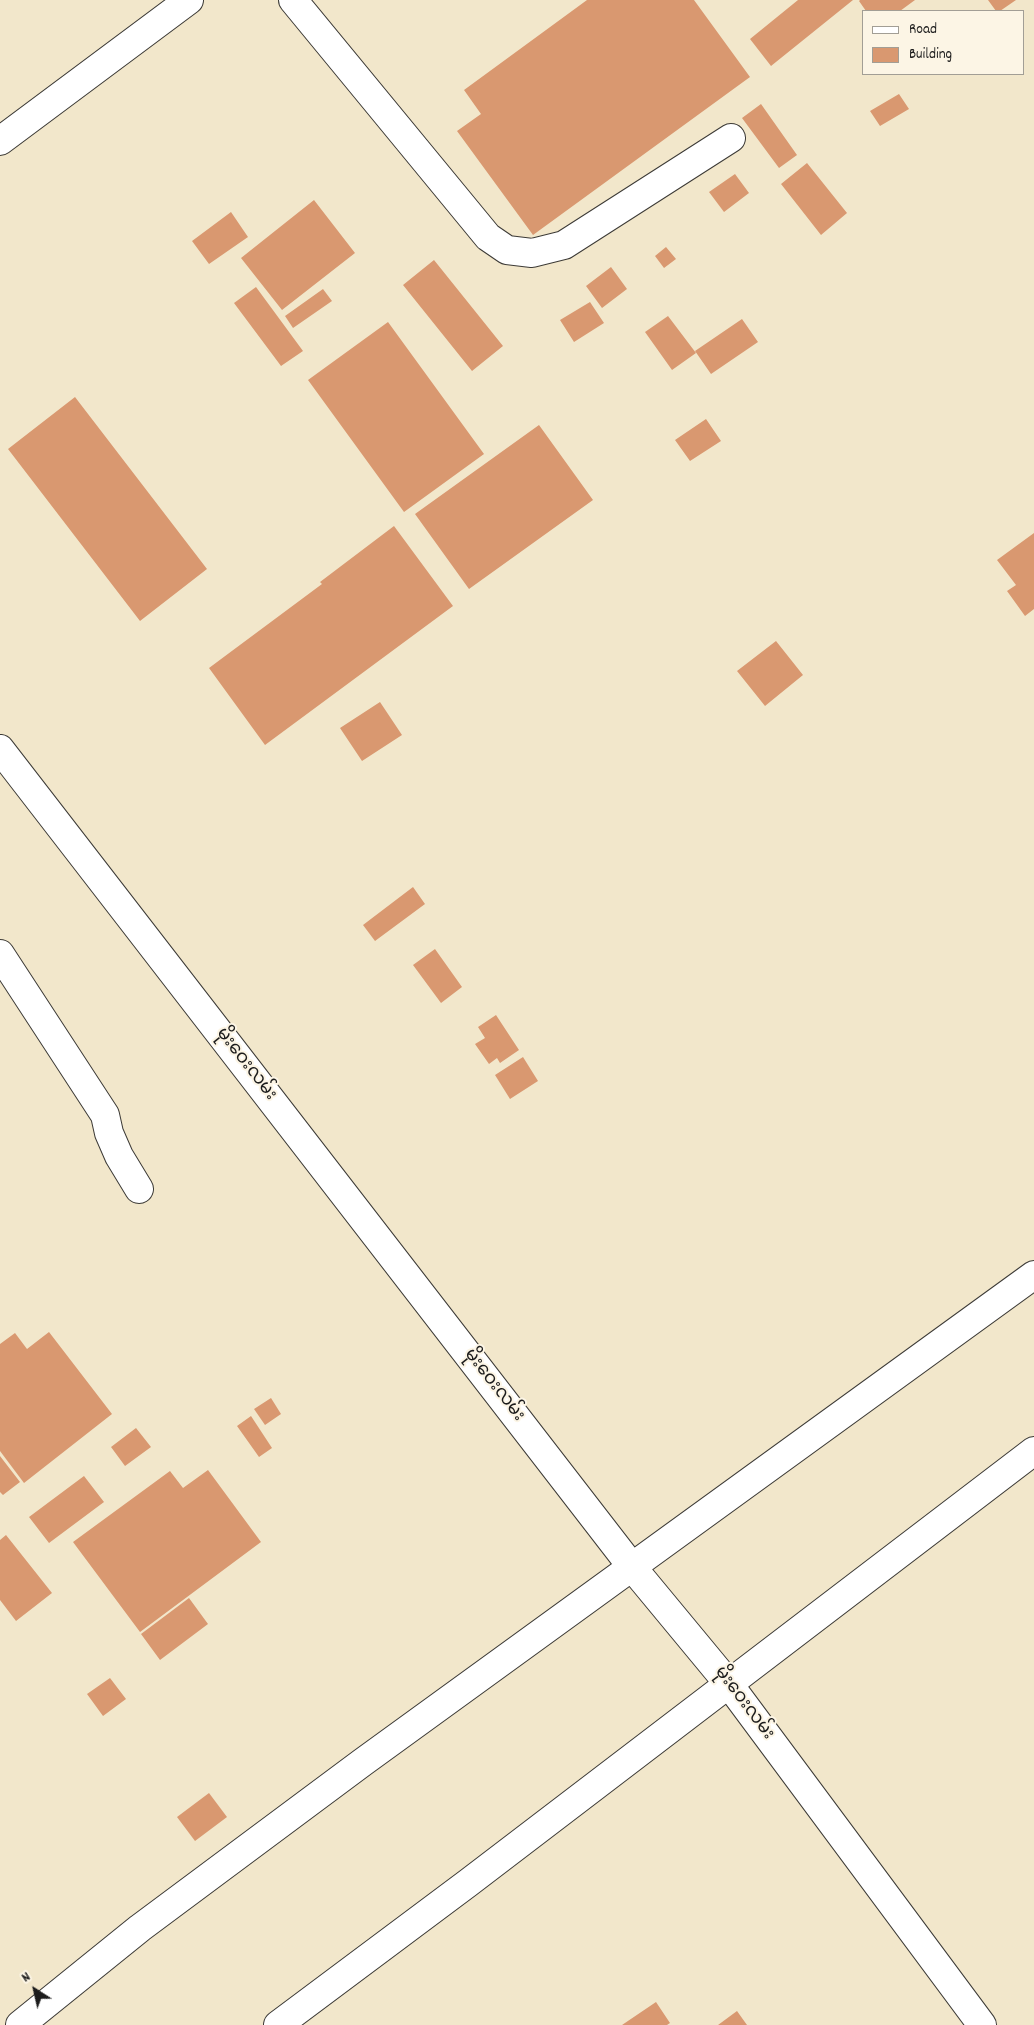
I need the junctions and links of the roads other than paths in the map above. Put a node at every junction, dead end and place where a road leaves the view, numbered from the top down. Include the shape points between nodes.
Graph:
1 (189, 0) edge
2 (294, 0) edge
3 (732, 138) dead end
4 (0, 141) edge
5 (0, 749) edge
6 (0, 954) edge
7 (139, 1189) dead end
8 (1034, 1276) edge
9 (1034, 1451) edge
10 (632, 1567) junction
11 (728, 1683) junction
12 (20, 2025) edge
13 (278, 2025) edge
14 (982, 2025) edge

1 - 4 street
2 - 3 street via 488,237 506,250 532,253 564,244
5 - 10 street, မိုးဝေးလမ်း
6 - 7 street via 105,1116 119,1156
8 - 10 street
9 - 11 street
10 - 11 street, မိုးဝေးလမ်း
10 - 12 street via 140,1928
11 - 13 street
11 - 14 street, မိုးဝေးလမ်း

